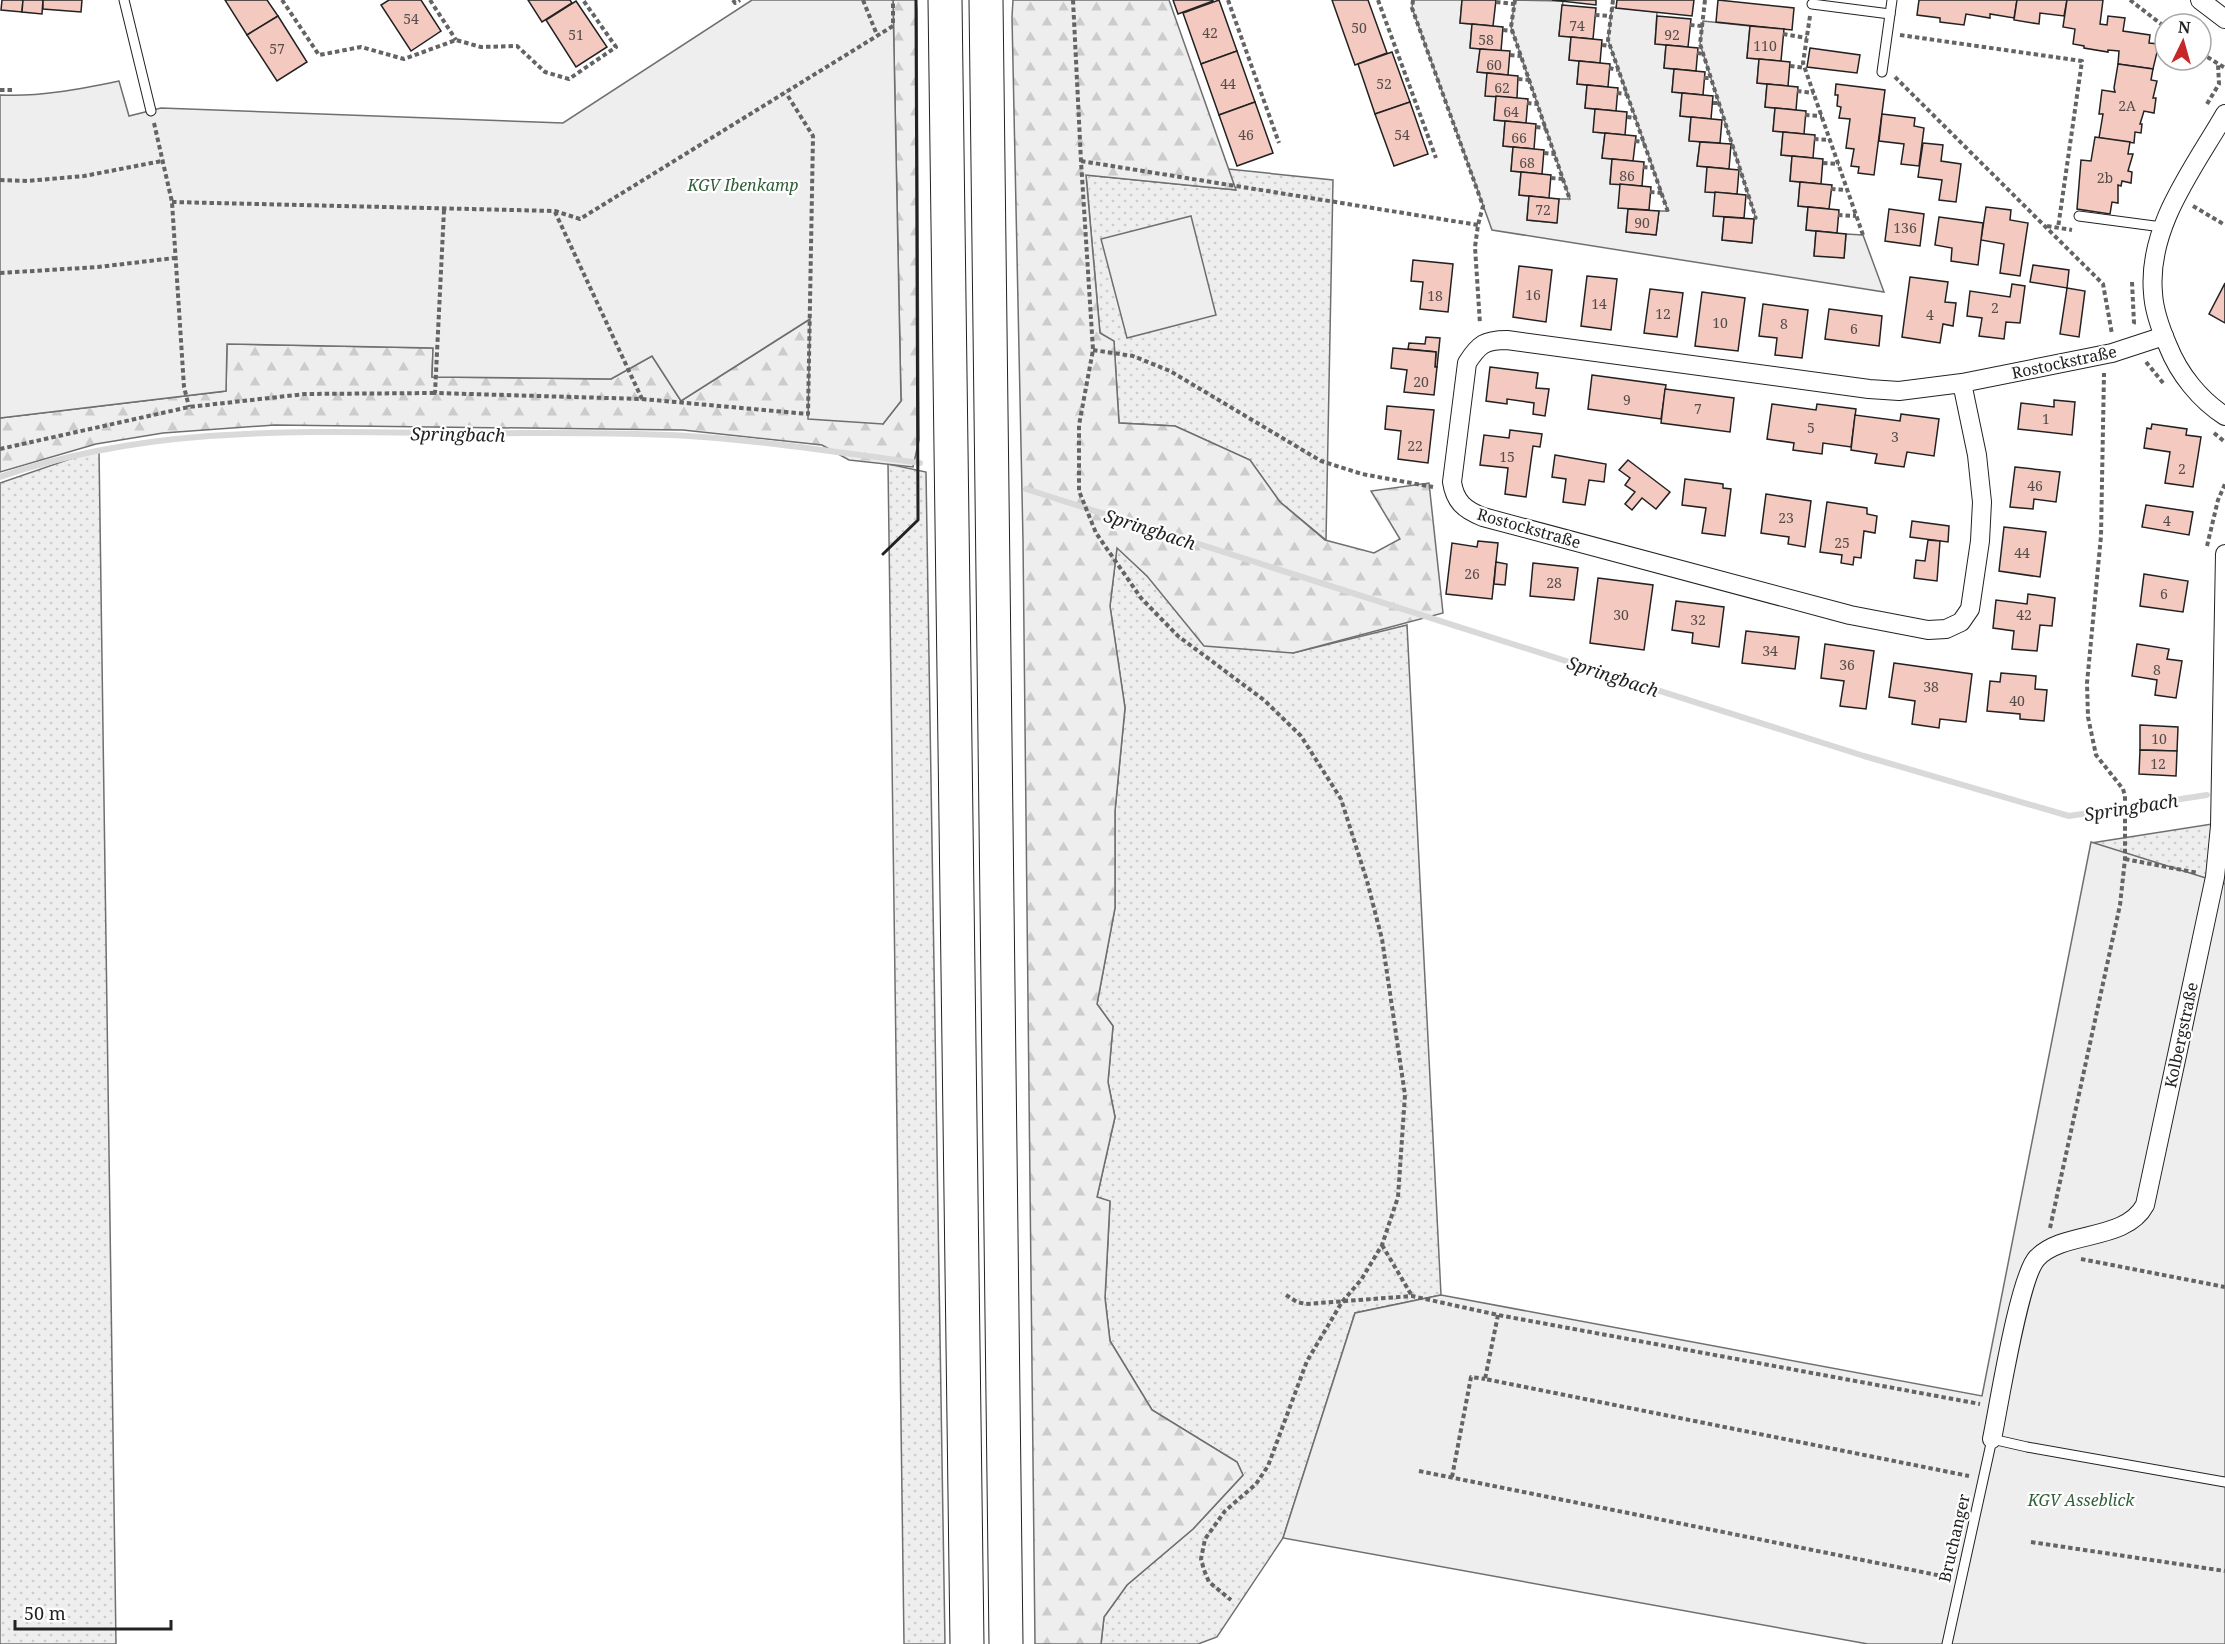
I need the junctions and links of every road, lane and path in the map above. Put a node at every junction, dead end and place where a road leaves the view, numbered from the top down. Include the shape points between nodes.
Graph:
1 (124, 0) edge
2 (282, 0) edge
3 (430, 0) edge
4 (583, 0) edge
5 (733, 0) edge
6 (740, 0) edge
7 (863, 0) edge
8 (893, 0) edge
9 (938, 0) edge
10 (945, 0) edge
11 (986, 0) edge
12 (1003, 0) edge
13 (1073, 0) edge
14 (1228, 0) edge
15 (1378, 0) edge
16 (1413, 0) edge
17 (1613, 0) edge
18 (1705, 0) edge
19 (1892, 0) edge
20 (2130, 0) edge
21 (2200, 0) edge
22 (1496, 2) dead end
23 (1514, 2) edge
24 (1812, 4) joint
25 (1890, 14) junction
26 (1595, 15) dead end
27 (1611, 16) junction
28 (2153, 18) edge
29 (2225, 19) edge
30 (1690, 25) dead end
31 (1702, 26) junction
32 (1503, 30) dead end
33 (1513, 31) junction
34 (1783, 34) dead end
35 (876, 35) junction
36 (945, 35) junction
37 (1903, 36) dead end
38 (1807, 38) junction
39 (456, 40) junction
40 (1602, 45) dead end
41 (1610, 46) junction
42 (1697, 53) dead end
43 (1704, 54) junction
44 (1510, 55) dead end
45 (1521, 56) junction
46 (1883, 60) junction
47 (1790, 66) dead end
48 (1609, 68) dead end
49 (1805, 68) junction
50 (1618, 69) junction
51 (1882, 72) dead end
52 (1704, 78) dead end
53 (1711, 78) junction
54 (1518, 79) dead end
55 (1530, 80) junction
56 (988, 87) junction
57 (0, 90) edge
58 (15, 90) dead end
59 (1797, 92) dead end
60 (786, 93) junction
61 (1617, 93) dead end
62 (1814, 93) junction
63 (1627, 94) junction
64 (1527, 103) dead end
65 (1713, 103) dead end
66 (1719, 103) junction
67 (1538, 104) junction
68 (151, 111) joint
69 (1805, 114) dead end
70 (2225, 114) edge
71 (1822, 116) junction
72 (1626, 117) dead end
73 (1635, 118) junction
74 (1536, 127) dead end
75 (1546, 128) junction
76 (1814, 139) dead end
77 (1830, 140) junction
78 (1635, 141) dead end
79 (1644, 142) junction
80 (1279, 143) dead end
81 (1544, 153) dead end
82 (1555, 154) junction
83 (1436, 158) dead end
84 (162, 160) junction
85 (1081, 161) junction
86 (1823, 164) dead end
87 (1839, 165) junction
88 (1643, 167) dead end
89 (1653, 168) junction
90 (1551, 178) dead end
91 (1563, 179) junction
92 (0, 180) edge
93 (1831, 189) dead end
94 (1847, 190) junction
95 (1650, 192) dead end
96 (1662, 193) junction
97 (2177, 196) junction
98 (1570, 200) dead end
99 (172, 202) junction
100 (444, 210) junction
101 (555, 211) junction
102 (1668, 212) dead end
103 (1838, 215) dead end
104 (1856, 216) junction
105 (2079, 216) dead end
106 (1756, 219) dead end
107 (2225, 225) edge
108 (2162, 227) junction
109 (2058, 228) dead end
110 (1863, 235) dead end
111 (174, 258) junction
112 (0, 273) edge
113 (1481, 323) dead end
114 (1488, 323) dead end
115 (2164, 336) junction
116 (1093, 351) junction
117 (2112, 353) junction
118 (2147, 364) dead end
119 (2136, 365) dead end
120 (2093, 372) dead end
121 (1962, 383) junction
122 (435, 393) junction
123 (642, 399) junction
124 (189, 407) junction
125 (2225, 416) edge
126 (0, 449) edge
127 (1436, 488) dead end
128 (2225, 554) edge
129 (2125, 859) junction
130 (2215, 877) junction
131 (1382, 1245) junction
132 (2044, 1251) junction
133 (2225, 1287) edge
134 (1286, 1295) dead end
135 (1412, 1296) junction
136 (1342, 1302) junction
137 (1498, 1315) junction
138 (1485, 1379) junction
139 (1998, 1408) junction
140 (1992, 1439) junction
141 (1419, 1471) dead end
142 (1452, 1477) junction
143 (1983, 1479) junction
144 (2225, 1482) edge
145 (2031, 1542) dead end
146 (2225, 1571) edge
147 (1959, 1580) junction
148 (1231, 1600) dead end
149 (967, 1644) edge
150 (1006, 1644) edge
151 (1947, 1644) edge

1 - 68 lane
2 - 39 path via 319,55 362,47 404,59
3 - 39 path
4 - 39 path via 616,47 569,79 545,72 517,46 481,47
5 - 6 path
7 - 35 path
8 - 35 path via 893,26
9 - 36 highway
10 - 36 highway
11 - 56 highway
12 - 56 highway
13 - 85 path
14 - 80 path
15 - 83 path
16 - 85 path via 1412,8 1483,206 1478,225
17 - 27 path
18 - 31 path
19 - 25 lane
20 - 28 path
21 - 29 street
22 - 23 path
23 - 33 path
24 - 25 lane
24 - 38 path
25 - 46 lane
26 - 27 path
27 - 41 path
30 - 31 path
31 - 43 path via 1700,44
32 - 33 path
33 - 45 path
34 - 38 path
35 - 60 path
36 - 149 highway
37 - 109 path via 2082,61
38 - 49 path
40 - 41 path
41 - 50 path
42 - 43 path
43 - 53 path
44 - 45 path
45 - 55 path
46 - 51 lane
46 - 117 path via 1892,75 2103,284
47 - 49 path
48 - 50 path
49 - 62 path
50 - 63 path
52 - 53 path
53 - 66 path
54 - 55 path
55 - 67 path
56 - 150 highway
57 - 58 path
59 - 62 path
60 - 101 path via 580,219
60 - 123 path via 813,136 808,414
61 - 63 path
62 - 71 path
63 - 73 path
64 - 67 path
65 - 66 path
66 - 106 path
67 - 75 path
68 - 84 path
69 - 71 path
70 - 97 street
71 - 77 path
72 - 73 path
73 - 79 path
74 - 75 path
75 - 82 path
76 - 77 path
77 - 87 path
78 - 79 path
79 - 89 path
81 - 82 path
82 - 91 path
84 - 92 path via 84,176
84 - 99 path
85 - 116 path
86 - 87 path
87 - 94 path
88 - 89 path
89 - 96 path
90 - 91 path
91 - 98 path
93 - 94 path
94 - 104 path
95 - 96 path
96 - 102 path
97 - 107 path
97 - 108 street
99 - 100 path
99 - 111 path
100 - 101 path
100 - 122 path
101 - 123 path
103 - 104 path
104 - 110 path
105 - 108 lane
108 - 115 street via 2153,294
111 - 112 path
111 - 124 path
113 - 114 path
115 - 117 street, Rostockstraße
115 - 125 street via 2185,378
116 - 127 path via 1133,356 1170,371 1321,461 1362,474
116 - 131 path via 1079,425 1079,490 1096,533 1141,598 1178,636 1264,700 1301,736 1341,799 1382,939 1405,1095 1398,1197
117 - 121 street, Rostockstraße
118 - 119 path
120 - 129 path via 2104,370 2102,536 2087,683 2088,717 2096,755 2125,795
121 - 121 street, Rostockstraße via 1899,391 1869,389 1489,340 1476,349 1467,363 1454,492 1462,507 1483,517 1850,615 1928,630 1946,629 1961,622 1970,609 1980,542 1982,502 1977,455
122 - 123 path
122 - 124 path via 305,394
124 - 126 path
128 - 130 street, Kolbergstraße via 2220,826
129 - 130 path
129 - 132 path via 2120,905
130 - 132 street, Kolbergstraße via 2141,1214 2099,1234
131 - 135 path
131 - 136 path
132 - 133 path
132 - 139 street via 2030,1270 2022,1295
134 - 136 path via 1306,1304
135 - 136 path
135 - 137 path
136 - 148 path via 1307,1361 1268,1466 1256,1484 1225,1511 1205,1539 1201,1559 1209,1582
137 - 138 path
137 - 139 path
138 - 142 path via 1471,1377
138 - 143 path
139 - 140 street
140 - 143 lane, Bruchanger
140 - 144 lane
141 - 142 path
142 - 147 path
143 - 147 lane, Bruchanger
145 - 146 path
147 - 151 lane, Bruchanger

